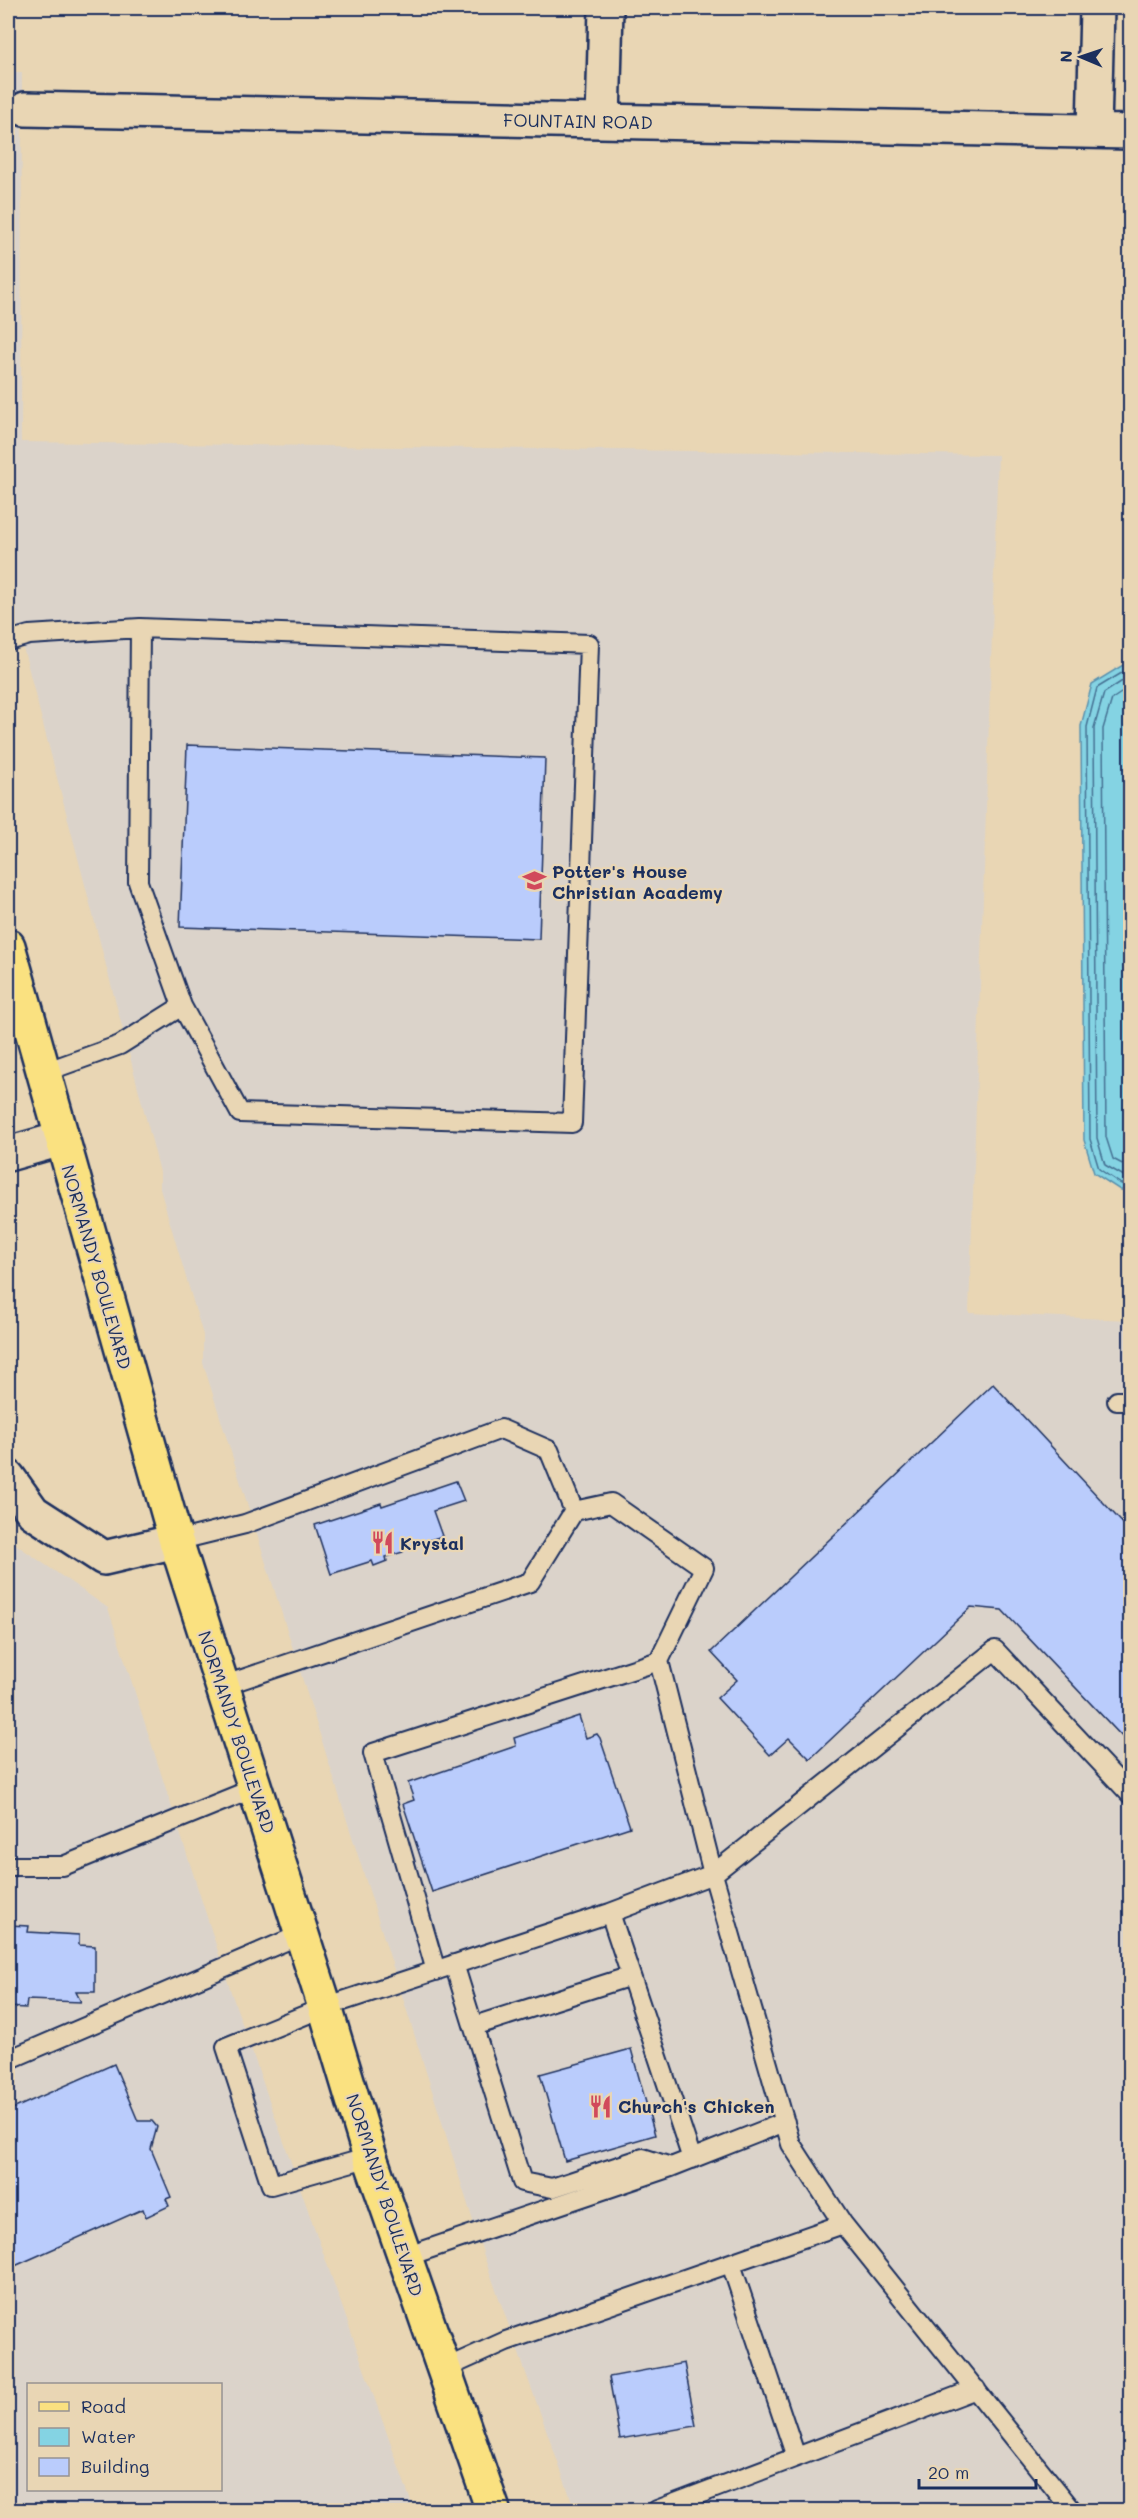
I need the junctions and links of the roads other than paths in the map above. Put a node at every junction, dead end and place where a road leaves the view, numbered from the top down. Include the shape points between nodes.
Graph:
1 (606, 8) edge
2 (1097, 8) edge
3 (25, 109) dead end
4 (603, 121) junction
5 (1094, 131) junction
6 (1131, 132) edge
7 (140, 628) junction
8 (8, 641) edge
9 (8, 946) edge
10 (182, 1005) junction
11 (42, 1073) junction
12 (61, 1139) junction
13 (8, 1154) edge
14 (8, 1478) edge
15 (573, 1511) junction
16 (176, 1541) junction
17 (659, 1661) junction
18 (222, 1686) junction
19 (255, 1788) junction
20 (1131, 1794) edge
21 (8, 1866) edge
22 (713, 1874) junction
23 (610, 1913) junction
24 (302, 1934) junction
25 (454, 1964) junction
26 (436, 1971) junction
27 (631, 1976) junction
28 (325, 2007) junction
29 (474, 2026) junction
30 (8, 2060) edge
31 (785, 2122) junction
32 (370, 2157) junction
33 (692, 2159) junction
34 (671, 2167) junction
35 (843, 2224) junction
36 (405, 2257) junction
37 (731, 2264) junction
38 (444, 2369) junction
39 (976, 2389) junction
40 (796, 2457) junction
41 (493, 2511) edge
42 (657, 2511) edge
43 (1072, 2511) edge

1 - 4 street
2 - 5 street
3 - 4 street, FOUNTAIN ROAD
4 - 5 street, FOUNTAIN ROAD
5 - 6 street, FOUNTAIN ROAD
7 - 8 lane via 29,635
7 - 10 lane via 138,882
7 - 10 lane via 589,644 572,1123 240,1113
9 - 11 main road, NORMANDY BOULEVARD
10 - 11 lane via 120,1045
11 - 12 main road, NORMANDY BOULEVARD
12 - 13 street
12 - 16 main road, NORMANDY BOULEVARD
14 - 16 street via 33,1512 104,1558
15 - 16 lane via 549,1450 501,1429 245,1524
15 - 17 lane via 611,1503 704,1568
15 - 18 lane via 530,1582
16 - 18 main road, NORMANDY BOULEVARD
17 - 22 lane
17 - 26 lane via 373,1753
18 - 19 main road, NORMANDY BOULEVARD
19 - 21 lane via 63,1866
19 - 24 main road, NORMANDY BOULEVARD
20 - 22 lane via 995,1650
22 - 23 lane
22 - 31 lane
23 - 25 lane
23 - 27 lane
24 - 28 main road, NORMANDY BOULEVARD
24 - 30 lane
25 - 26 lane
25 - 29 lane
26 - 28 lane
27 - 29 lane
27 - 33 lane
28 - 32 main road, NORMANDY BOULEVARD
28 - 32 lane via 226,2047 271,2185
29 - 34 lane via 522,2182 552,2188 643,2158
31 - 33 lane
31 - 35 lane via 791,2144
32 - 36 main road, NORMANDY BOULEVARD
33 - 34 lane
34 - 36 lane
35 - 37 lane
35 - 39 lane
36 - 38 main road, NORMANDY BOULEVARD
37 - 38 lane via 506,2341
37 - 40 lane
38 - 41 main road, NORMANDY BOULEVARD
39 - 40 lane
39 - 43 lane
40 - 42 lane

